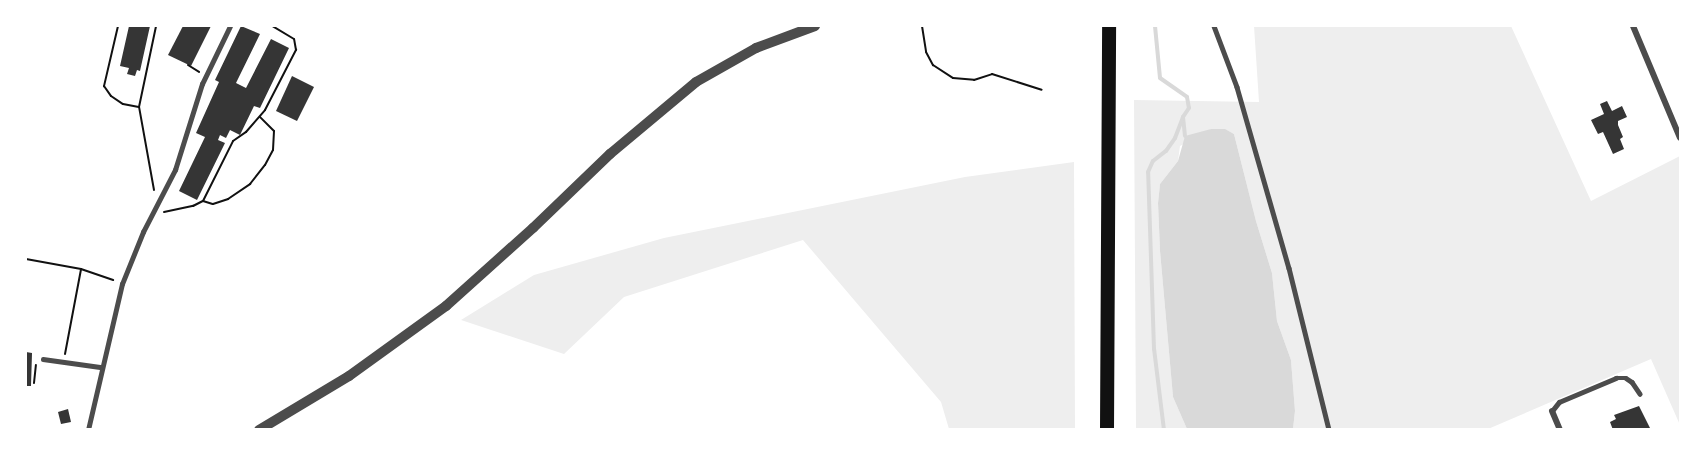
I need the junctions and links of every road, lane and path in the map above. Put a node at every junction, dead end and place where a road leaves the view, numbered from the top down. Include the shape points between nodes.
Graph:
1 (118, 26) edge
2 (156, 26) edge
3 (230, 26) edge
4 (272, 26) edge
5 (815, 26) edge
6 (922, 26) edge
7 (1109, 26) edge
8 (1215, 26) edge
9 (1636, 26) edge
10 (188, 65) dead end
11 (206, 76) junction
12 (1042, 90) dead end
13 (139, 106) junction
14 (259, 116) junction
15 (1680, 138) edge
16 (203, 201) junction
17 (153, 215) junction
18 (26, 260) edge
19 (81, 269) junction
20 (122, 284) junction
21 (44, 359) joint
22 (64, 362) junction
23 (101, 368) junction
24 (34, 383) dead end
25 (1640, 394) dead end
26 (1552, 411) joint
27 (88, 429) edge
28 (259, 429) edge
29 (1107, 429) edge
30 (1329, 429) edge
31 (1560, 429) edge

1 - 13 path via 104,86 123,104
2 - 13 path
3 - 11 lane
4 - 14 path via 294,39 296,50
5 - 28 street via 756,48 696,82 610,154 446,306 349,376
6 - 12 path via 926,52 933,65 948,75 966,81 992,74
7 - 29 main road
8 - 30 lane via 1244,110 1289,268
9 - 15 street
10 - 11 path
11 - 17 lane via 193,108 185,145
13 - 17 path via 154,190
14 - 16 path via 232,141
14 - 16 path via 274,131 273,150 265,165 250,184 228,199 213,204
16 - 17 path
17 - 20 lane
18 - 19 path
19 - 20 path
19 - 22 path
20 - 23 lane
21 - 22 lane
21 - 24 path via 36,359
22 - 23 lane
23 - 27 lane
25 - 26 lane via 1632,382 1616,378 1559,402
26 - 31 street

